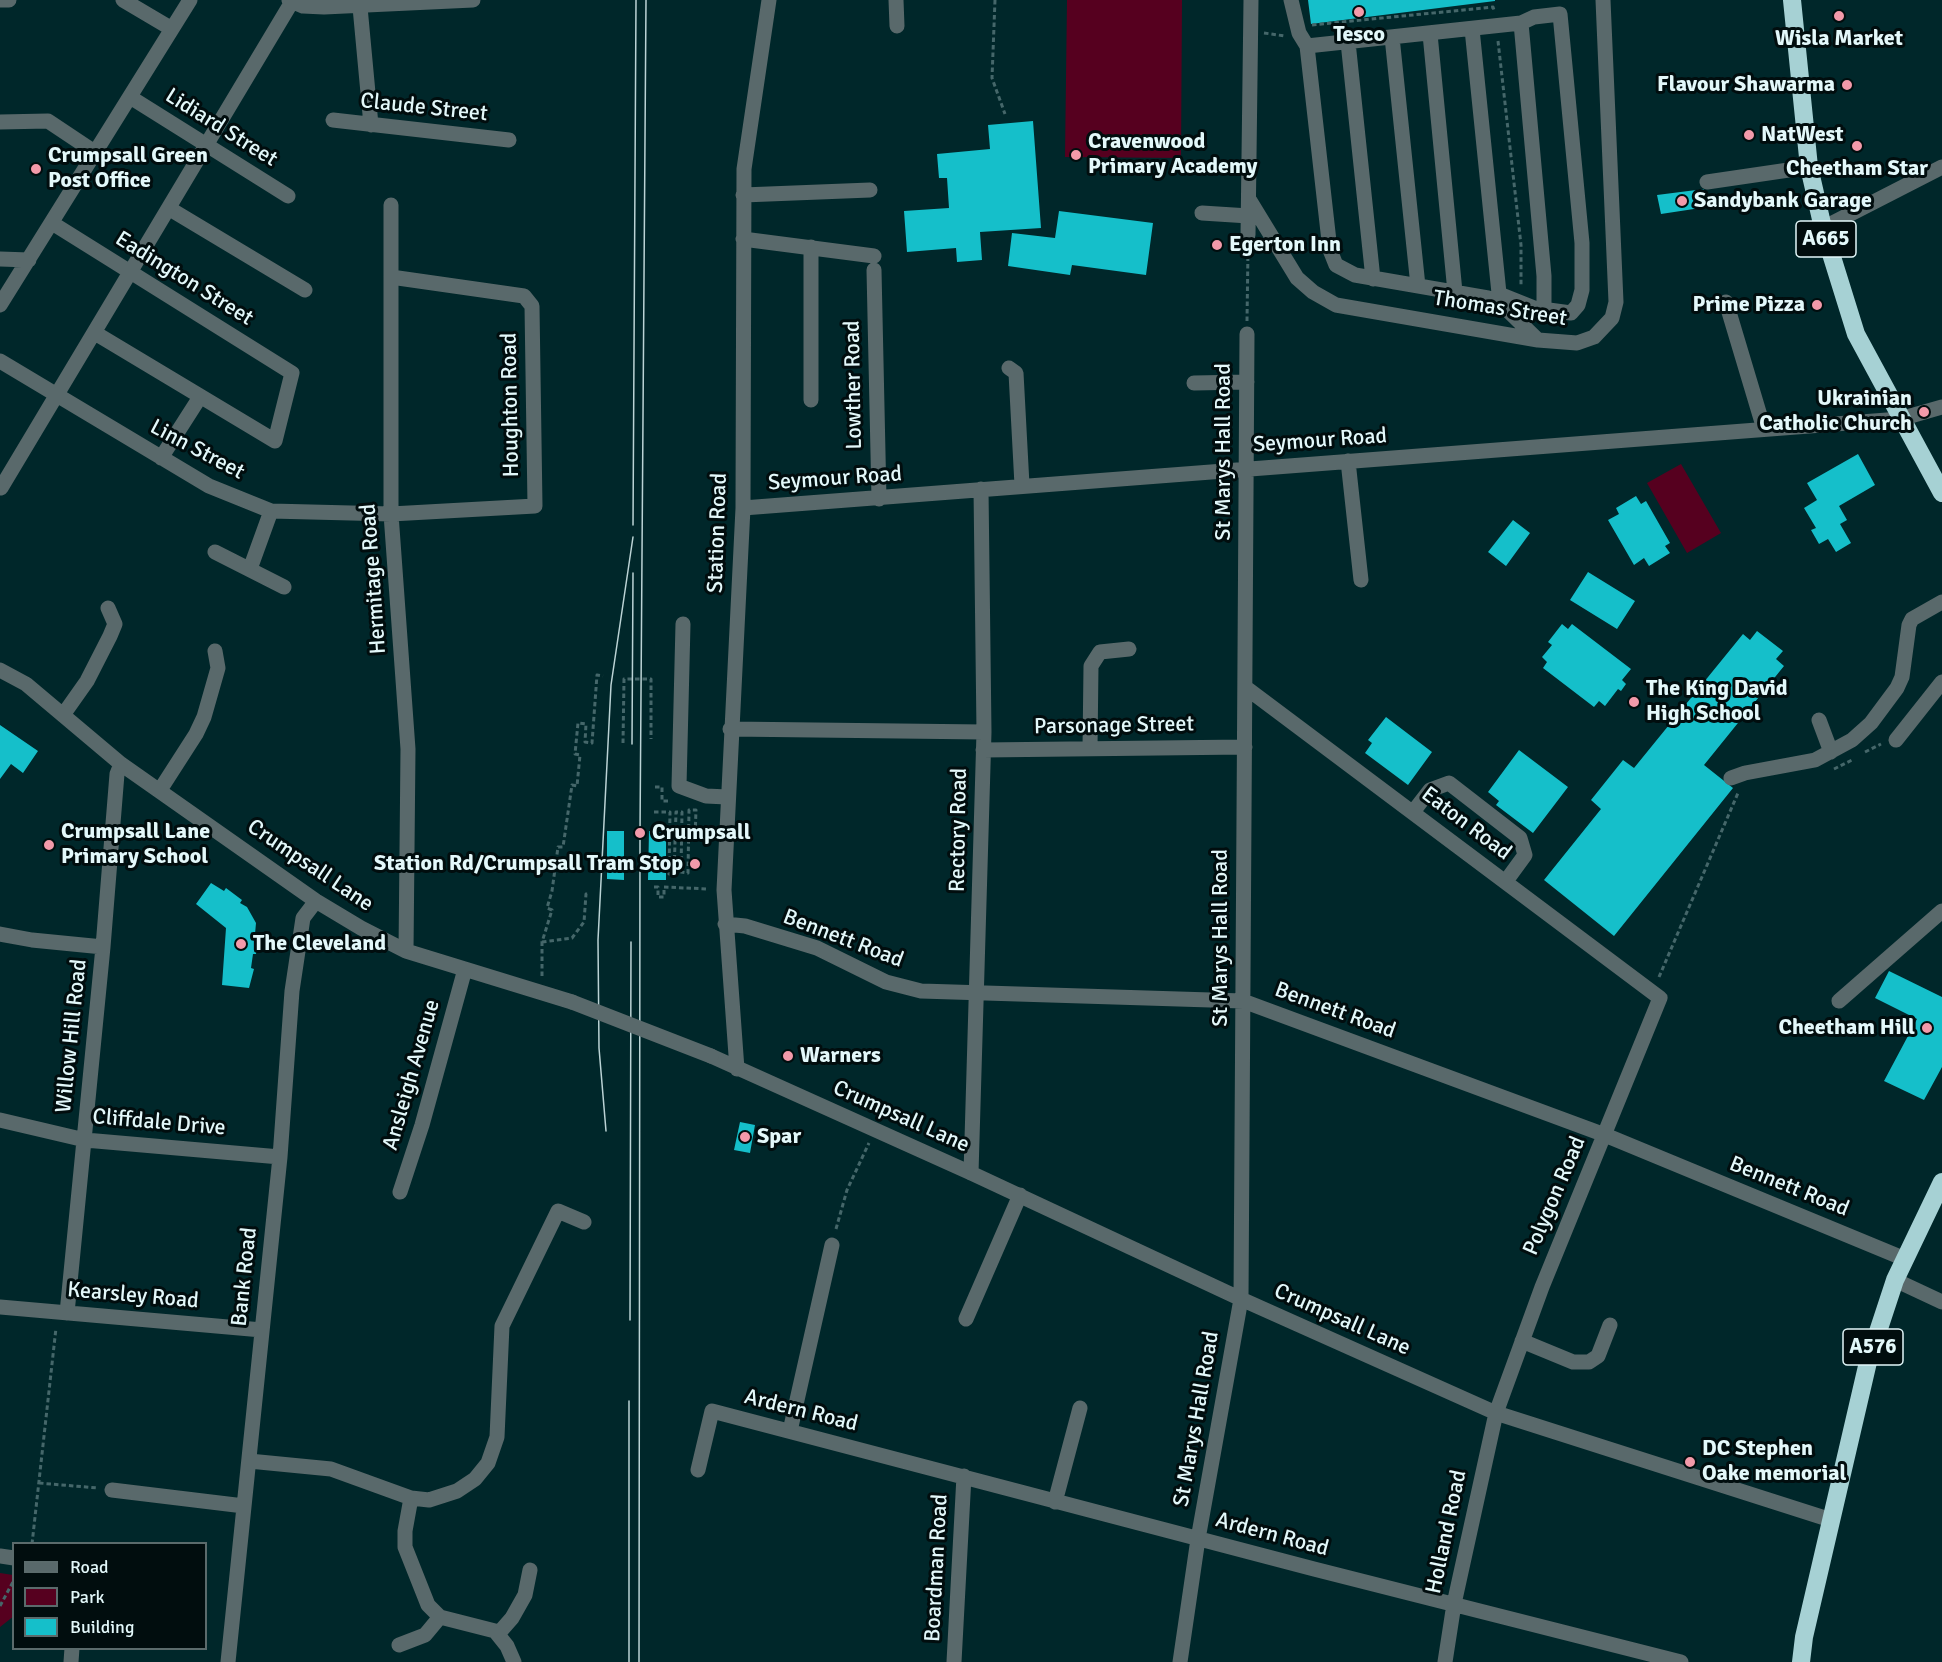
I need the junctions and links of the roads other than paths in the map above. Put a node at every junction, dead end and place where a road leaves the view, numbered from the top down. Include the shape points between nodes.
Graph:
1 (0, 0) edge
2 (9, 0) edge
3 (123, 0) edge
4 (190, 0) edge
5 (466, 0) edge
6 (473, 0) edge
7 (769, 0) edge
8 (897, 0) edge
9 (1251, 0) edge
10 (1291, 0) edge
11 (1603, 0) edge
12 (1792, 0) edge
13 (291, 1) edge
14 (360, 7) junction
15 (1521, 23) junction
16 (897, 26) dead end
17 (172, 29) junction
18 (1472, 29) junction
19 (1430, 34) junction
20 (1392, 38) junction
21 (1348, 42) junction
22 (1307, 46) junction
23 (130, 97) junction
24 (333, 120) dead end
25 (0, 122) edge
26 (371, 125) junction
27 (509, 140) dead end
28 (207, 146) junction
29 (96, 153) junction
30 (1809, 167) junction
31 (1942, 167) edge
32 (1707, 182) dead end
33 (870, 190) dead end
34 (743, 195) junction
35 (288, 196) dead end
36 (391, 205) dead end
37 (1249, 208) junction
38 (170, 209) junction
39 (1202, 213) dead end
40 (52, 223) junction
41 (1823, 228) junction
42 (1248, 235) road end
43 (743, 239) junction
44 (811, 247) junction
45 (0, 259) edge
46 (28, 260) junction
47 (132, 273) junction
48 (391, 277) junction
49 (1373, 279) junction
50 (1418, 286) junction
51 (305, 290) dead end
52 (1455, 292) junction
53 (1499, 299) junction
54 (1726, 302) dead end
55 (0, 305) edge
56 (1544, 310) junction
57 (95, 333) junction
58 (1247, 334) road end
59 (1538, 340) junction
60 (0, 361) edge
61 (1009, 368) dead end
62 (1247, 382) junction
63 (1194, 383) dead end
64 (56, 395) junction
65 (200, 397) junction
66 (811, 400) dead end
67 (1942, 407) edge
68 (1900, 419) junction
69 (1764, 429) junction
70 (161, 458) junction
71 (1348, 461) junction
72 (1247, 469) junction
73 (1022, 486) junction
74 (1, 488) edge
75 (981, 489) junction
76 (1942, 493) edge
77 (879, 499) junction
78 (743, 508) junction
79 (271, 512) junction
80 (391, 514) junction
81 (215, 552) dead end
82 (250, 568) junction
83 (1361, 580) dead end
84 (284, 587) dead end
85 (1942, 602) edge
86 (108, 608) dead end
87 (683, 624) dead end
88 (1129, 649) dead end
89 (215, 651) dead end
90 (0, 669) edge
91 (1942, 682) edge
92 (1245, 687) junction
93 (63, 716) junction
94 (1819, 720) dead end
95 (730, 729) junction
96 (984, 732) junction
97 (1896, 740) road end
98 (1245, 747) junction
99 (1090, 748) junction
100 (983, 750) junction
101 (1831, 752) junction
102 (121, 764) junction
103 (1731, 778) dead end
104 (160, 790) junction
105 (727, 797) junction
106 (1413, 812) junction
107 (1506, 881) junction
108 (316, 901) junction
109 (1942, 911) edge
110 (725, 924) junction
111 (0, 934) edge
112 (103, 947) junction
113 (406, 951) junction
114 (465, 969) junction
115 (978, 994) junction
116 (1656, 995) joint
117 (1243, 1000) junction
118 (1839, 1001) dead end
119 (738, 1069) junction
120 (0, 1120) edge
121 (1605, 1135) junction
122 (85, 1140) junction
123 (280, 1157) junction
124 (971, 1173) junction
125 (1942, 1182) edge
126 (400, 1192) dead end
127 (1020, 1196) junction
128 (584, 1222) dead end
129 (832, 1245) road end
130 (1905, 1259) junction
131 (1895, 1280) junction
132 (1241, 1299) junction
133 (1942, 1302) edge
134 (0, 1307) edge
135 (62, 1312) junction
136 (966, 1319) dead end
137 (1610, 1325) dead end
138 (262, 1330) junction
139 (1522, 1341) junction
140 (1080, 1408) dead end
141 (1496, 1413) junction
142 (790, 1431) junction
143 (249, 1461) junction
144 (698, 1470) dead end
145 (964, 1476) junction
146 (112, 1490) road end
147 (411, 1498) junction
148 (1055, 1502) junction
149 (244, 1506) junction
150 (1831, 1520) junction
151 (1198, 1539) junction
152 (530, 1570) dead end
153 (1454, 1604) junction
154 (440, 1617) junction
155 (498, 1634) junction
156 (399, 1645) dead end
157 (228, 1662) edge
158 (514, 1662) edge
159 (954, 1662) edge
160 (1180, 1662) edge
161 (1445, 1662) edge
162 (1681, 1662) edge
163 (1800, 1662) edge

1 - 2 street
3 - 17 street
4 - 17 street
5 - 6 street
5 - 14 street
7 - 34 street, Station Road
8 - 16 street
9 - 37 street
10 - 22 street via 1299,33
11 - 59 street, Thomas Street via 1616,302 1612,318 1594,337 1577,343
12 - 30 highway, A665
13 - 14 street via 314,7
13 - 28 street
14 - 26 street
15 - 18 street
15 - 56 street via 1545,276
15 - 56 street via 1560,14 1582,243 1582,290 1578,305 1571,313
17 - 23 street
18 - 19 street
18 - 53 street
19 - 20 street
19 - 52 street
20 - 21 street
20 - 50 street
21 - 22 street
21 - 49 street
22 - 49 street via 1332,258 1348,273
23 - 28 street, Lidiard Street
23 - 29 street
24 - 26 street, Claude Street
25 - 29 street via 48,121
26 - 27 street, Claude Street
28 - 35 street, Lidiard Street
28 - 38 street
29 - 40 street
30 - 32 street
30 - 41 highway, A665
31 - 41 street
33 - 34 street
34 - 43 street, Station Road
36 - 48 street, Hermitage Road
37 - 39 street
37 - 42 street
37 - 59 street, Thomas Street via 1297,278 1324,299
38 - 47 street
38 - 51 street
40 - 46 street
40 - 47 street, Eadington Street
41 - 68 highway, A665 via 1856,334
43 - 44 street
43 - 78 street, Station Road
44 - 66 street
44 - 77 street, Lowther Road via 874,263
45 - 46 street
46 - 55 street
47 - 57 street
47 - 65 street, Eadington Street via 292,373 275,441
48 - 80 street, Hermitage Road
48 - 80 street, Houghton Road via 524,296 532,306 535,506
49 - 50 street
50 - 52 street
52 - 53 street
53 - 56 street
53 - 59 street
54 - 69 street
57 - 64 street
57 - 65 street
58 - 62 street, St Marys Hall Road
60 - 64 street, Linn Street
61 - 73 street via 1016,373
62 - 63 street
62 - 72 street, St Marys Hall Road
64 - 70 street, Linn Street
64 - 74 street
65 - 70 street
67 - 68 street, Seymour Road
68 - 69 street, Seymour Road
68 - 76 highway, A665
69 - 71 street, Seymour Road
70 - 79 street, Linn Street via 209,486
71 - 72 street, Seymour Road
71 - 83 street
72 - 73 street, Seymour Road
72 - 92 street, St Marys Hall Road
73 - 75 street, Seymour Road
75 - 77 street, Seymour Road
75 - 96 street, Rectory Road
77 - 78 street, Seymour Road
78 - 95 street, Station Road
79 - 80 street, Linn Street
79 - 82 street
80 - 113 street, Hermitage Road via 408,749
81 - 82 street
82 - 84 street
85 - 101 street via 1912,619 1902,677 1885,706 1852,740
86 - 93 street via 115,618 111,636
87 - 105 street via 679,786 706,796
88 - 99 street via 1100,652 1091,666
89 - 104 street via 218,668 204,717
90 - 93 street, Crumpsall Lane via 26,684
91 - 97 street
92 - 98 street, St Marys Hall Road
92 - 106 street, Eaton Road
93 - 102 street, Crumpsall Lane
94 - 101 street
95 - 96 street
95 - 105 street, Station Road
96 - 100 street, Rectory Road
98 - 99 street, Parsonage Street
98 - 117 street, St Marys Hall Road
99 - 100 street, Parsonage Street
100 - 115 street, Rectory Road
101 - 103 street via 1815,760
102 - 104 street, Crumpsall Lane
102 - 112 street, Willow Hill Road via 117,774
104 - 108 street, Crumpsall Lane
105 - 110 street, Station Road
106 - 107 street, Eaton Road
106 - 107 street via 1430,790 1449,783 1520,838 1525,855
107 - 116 street, Eaton Road
108 - 113 street, Crumpsall Lane
108 - 123 street, Bank Road via 303,918 292,991
109 - 118 street
110 - 115 street, Bennett Road via 745,926 817,948 886,982 921,991
110 - 119 street, Station Road
111 - 112 street
112 - 122 street, Willow Hill Road
113 - 114 street, Crumpsall Lane
114 - 119 street, Crumpsall Lane, bridge via 572,1002
114 - 126 street, Ansleigh Avenue
115 - 117 street, Bennett Road
115 - 124 street, Rectory Road
116 - 121 street, Polygon Road
117 - 121 street, Bennett Road
117 - 132 street, St Marys Hall Road
119 - 124 street, Crumpsall Lane
120 - 122 street, Cliffdale Drive
121 - 130 street, Bennett Road
121 - 139 street, Polygon Road
122 - 123 street, Cliffdale Drive
122 - 135 street, Willow Hill Road
123 - 138 street, Bank Road
124 - 127 street, Crumpsall Lane
125 - 130 highway, A576
127 - 132 street, Crumpsall Lane
127 - 136 street
128 - 147 street via 558,1211 502,1326 497,1437 488,1463 475,1479 457,1491 429,1500
129 - 142 street
130 - 131 highway, A576
131 - 133 street
131 - 150 highway, A576 via 1868,1362
132 - 141 street, Crumpsall Lane
132 - 151 street, St Marys Hall Road
134 - 135 street, Kearsley Road
135 - 138 street, Kearsley Road
137 - 139 street via 1598,1356 1589,1362 1573,1362
138 - 143 street, Bank Road
139 - 141 street, Polygon Road
140 - 148 street
141 - 150 street, Crumpsall Lane
141 - 153 street, Holland Road
142 - 144 street, Ardern Road via 712,1411
142 - 145 street, Ardern Road
143 - 147 street via 331,1469
143 - 149 street, Bank Road
145 - 148 street, Ardern Road
145 - 159 street, Boardman Road
146 - 149 street
147 - 154 street via 405,1547 428,1605
148 - 151 street, Ardern Road
149 - 157 street, Bank Road
150 - 163 highway, A576
151 - 153 street, Ardern Road
151 - 160 street, St Marys Hall Road
152 - 155 street via 525,1595
153 - 161 street, Holland Road
153 - 162 street, Ardern Road
154 - 155 street
154 - 156 street via 425,1635
155 - 158 street

